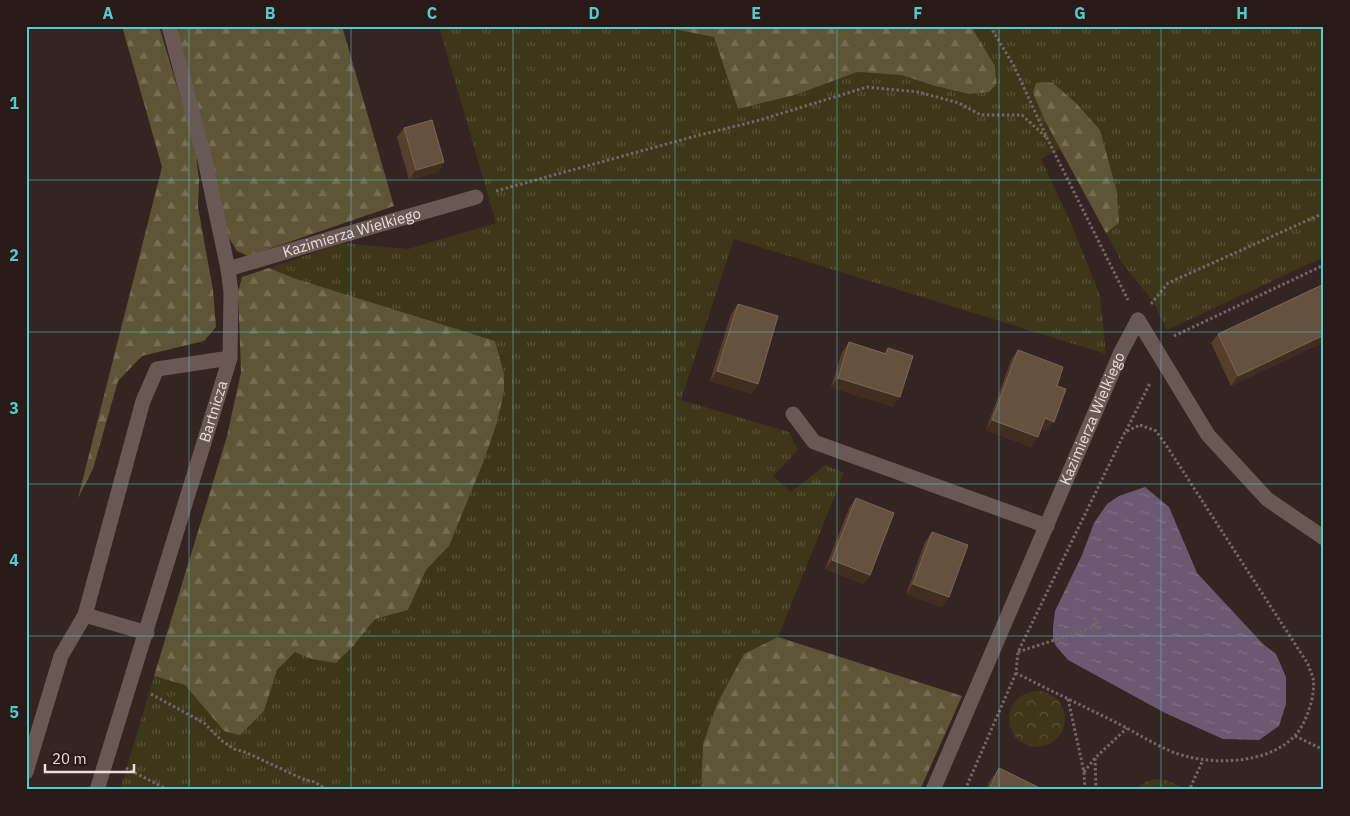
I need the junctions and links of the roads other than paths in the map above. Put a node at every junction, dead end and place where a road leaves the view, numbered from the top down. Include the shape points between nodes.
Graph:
1 (169, 26) edge
2 (476, 197) road end
3 (228, 270) junction
4 (230, 358) junction
5 (793, 414) dead end
6 (1047, 526) junction
7 (1324, 538) edge
8 (85, 615) junction
9 (147, 633) junction
10 (26, 772) edge
11 (97, 790) edge
12 (933, 790) edge

1 - 3 street, Bartnicza via 205,160
2 - 3 street, Kazimierza Wielkiego
3 - 4 street, Bartnicza
4 - 8 street via 156,369 143,401
4 - 9 street, Bartnicza
5 - 6 street via 814,442
6 - 7 street, Kazimierza Wielkiego via 1121,352 1138,320 1208,435 1267,499
6 - 12 street, Kazimierza Wielkiego
8 - 9 street
8 - 10 street via 61,656
9 - 11 street, Bartnicza

